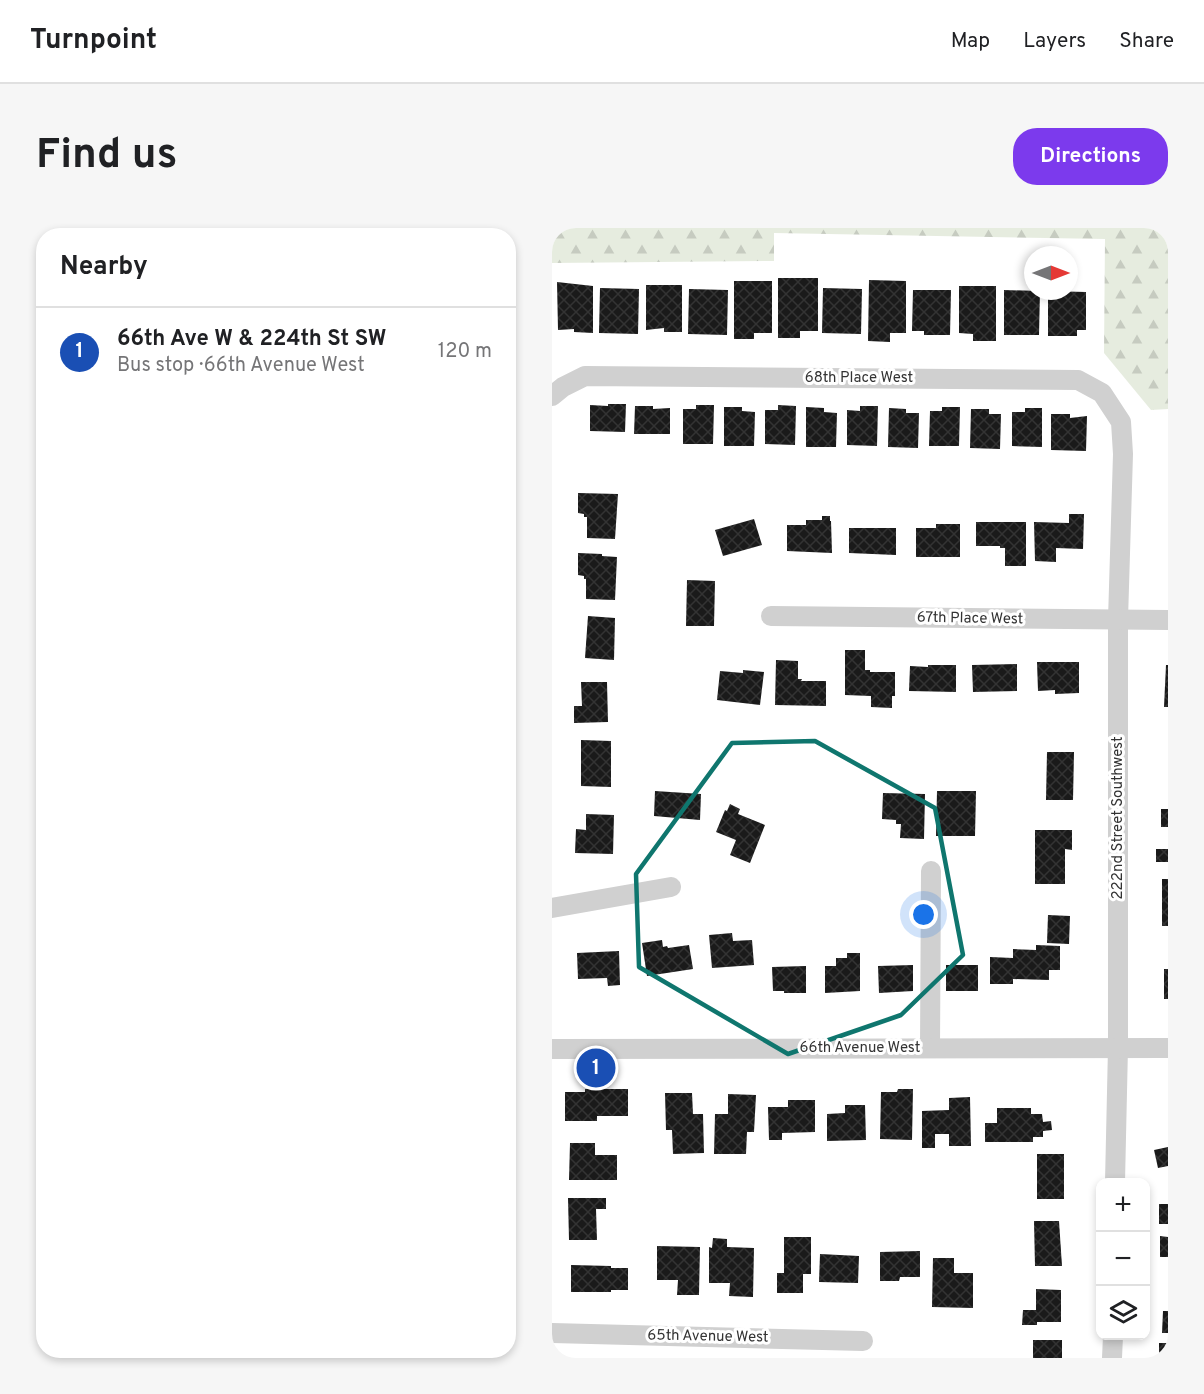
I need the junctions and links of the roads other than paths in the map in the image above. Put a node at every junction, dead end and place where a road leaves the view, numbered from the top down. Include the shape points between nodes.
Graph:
1 (552, 396) edge
2 (1124, 454) joint
3 (771, 616) dead end
4 (1118, 620) junction
5 (1168, 620) edge
6 (931, 871) dead end
7 (671, 887) dead end
8 (552, 908) edge
9 (1118, 1047) junction
10 (930, 1048) junction
11 (1168, 1048) edge
12 (552, 1049) edge
13 (1115, 1178) edge
14 (552, 1333) edge
15 (1113, 1340) edge
16 (863, 1341) dead end
17 (1112, 1358) edge

1 - 2 street, 68th Place West via 585,376 1078,380 1102,393 1121,422
2 - 4 street, 222nd Street Southwest
3 - 4 street, 67th Place West
4 - 5 street, 67th Place West
4 - 9 street, 222nd Street Southwest
6 - 10 street
7 - 8 street
9 - 10 street, 66th Avenue West
9 - 11 street, 66th Avenue West
9 - 13 street, 222nd Street Southwest
10 - 12 street, 66th Avenue West
14 - 16 street, 65th Avenue West
15 - 17 street

